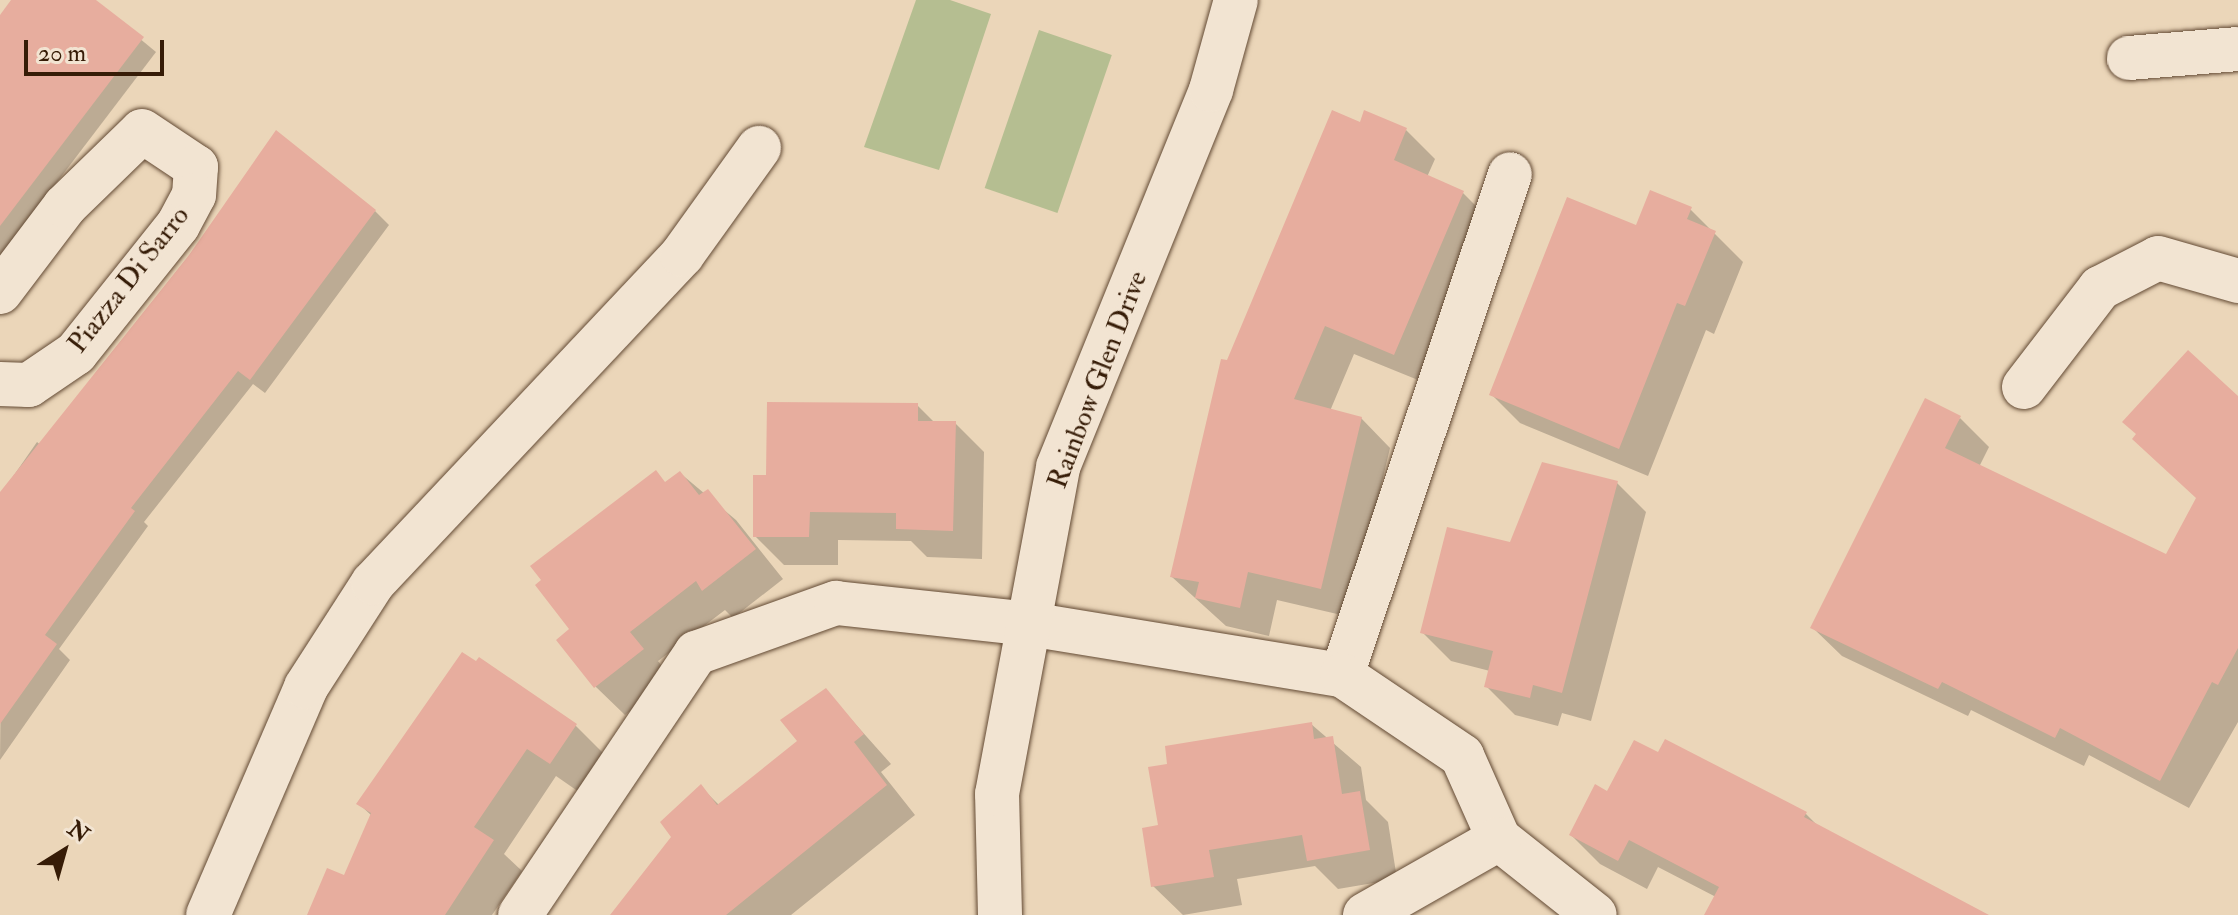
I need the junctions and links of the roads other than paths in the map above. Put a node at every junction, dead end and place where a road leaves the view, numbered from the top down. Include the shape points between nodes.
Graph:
1 (1236, 0) edge
2 (2238, 49) edge
3 (2129, 58) dead end
4 (759, 148) dead end
5 (1510, 174) dead end
6 (2238, 281) edge
7 (0, 292) edge
8 (0, 384) edge
9 (2024, 387) dead end
10 (1029, 624) junction
11 (1342, 675) junction
12 (1499, 839) junction
13 (208, 915) edge
14 (520, 915) edge
15 (1000, 915) edge
16 (1365, 915) edge
17 (1595, 915) edge

1 - 10 street, Rainbow Glen Drive via 1211,90 1058,467
2 - 3 street
4 - 13 street via 682,255 373,583 306,687
5 - 11 street
6 - 9 street via 2158,258 2100,288
7 - 8 street, Piazza Di Sarro via 65,206 142,131 196,167 194,195 178,225 76,353 29,385
10 - 11 street
10 - 14 street via 836,603 696,653
10 - 15 street, Rainbow Glen Drive via 997,794
11 - 12 street via 1462,756
12 - 16 street
12 - 17 street

